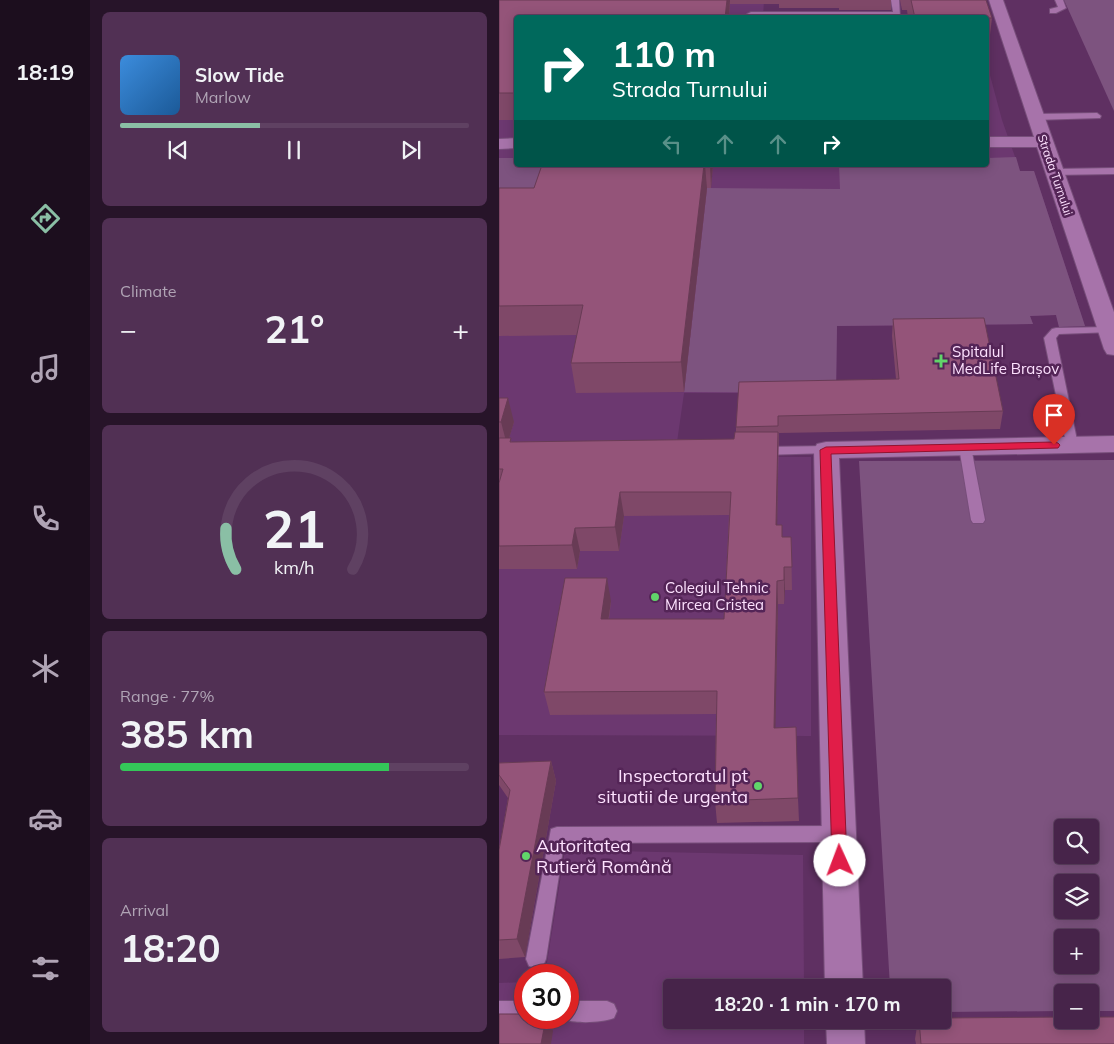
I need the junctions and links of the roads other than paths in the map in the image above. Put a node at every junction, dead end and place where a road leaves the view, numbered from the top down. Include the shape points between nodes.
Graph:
1 (895, 0) edge
2 (996, 0) edge
3 (1059, 0) edge
4 (1053, 10) dead end
5 (751, 13) edge
6 (808, 15) edge
7 (867, 15) edge
8 (1035, 116) junction
9 (1097, 116) dead end
10 (989, 142) edge
11 (1044, 142) junction
12 (499, 144) edge
13 (514, 144) edge
14 (1114, 171) edge
15 (1054, 172) junction
16 (1108, 330) junction
17 (1114, 349) edge
18 (1114, 444) edge
19 (1072, 445) junction
20 (965, 447) junction
21 (826, 450) junction
22 (748, 451) edge
23 (979, 520) dead end
24 (839, 834) junction
25 (536, 959) dead end
26 (844, 979) edge
27 (499, 1011) edge
28 (514, 1011) edge
29 (579, 1011) edge
30 (607, 1011) dead end
31 (845, 1029) edge
32 (846, 1044) edge

1 - 7 lane via 897,14
2 - 8 street, Strada Turnului
3 - 4 lane via 1062,8
5 - 6 lane
8 - 9 lane
8 - 11 street, Strada Turnului
10 - 11 street
11 - 15 street, Strada Turnului
12 - 13 street
14 - 15 lane
15 - 16 street, Strada Turnului
16 - 17 street, Strada Turnului
16 - 19 lane via 1057,331 1049,338
18 - 19 street
19 - 20 street
20 - 21 street
20 - 23 lane
21 - 22 lane
21 - 24 street
24 - 25 lane via 557,835
24 - 26 street
27 - 28 lane
29 - 30 lane
31 - 32 street

